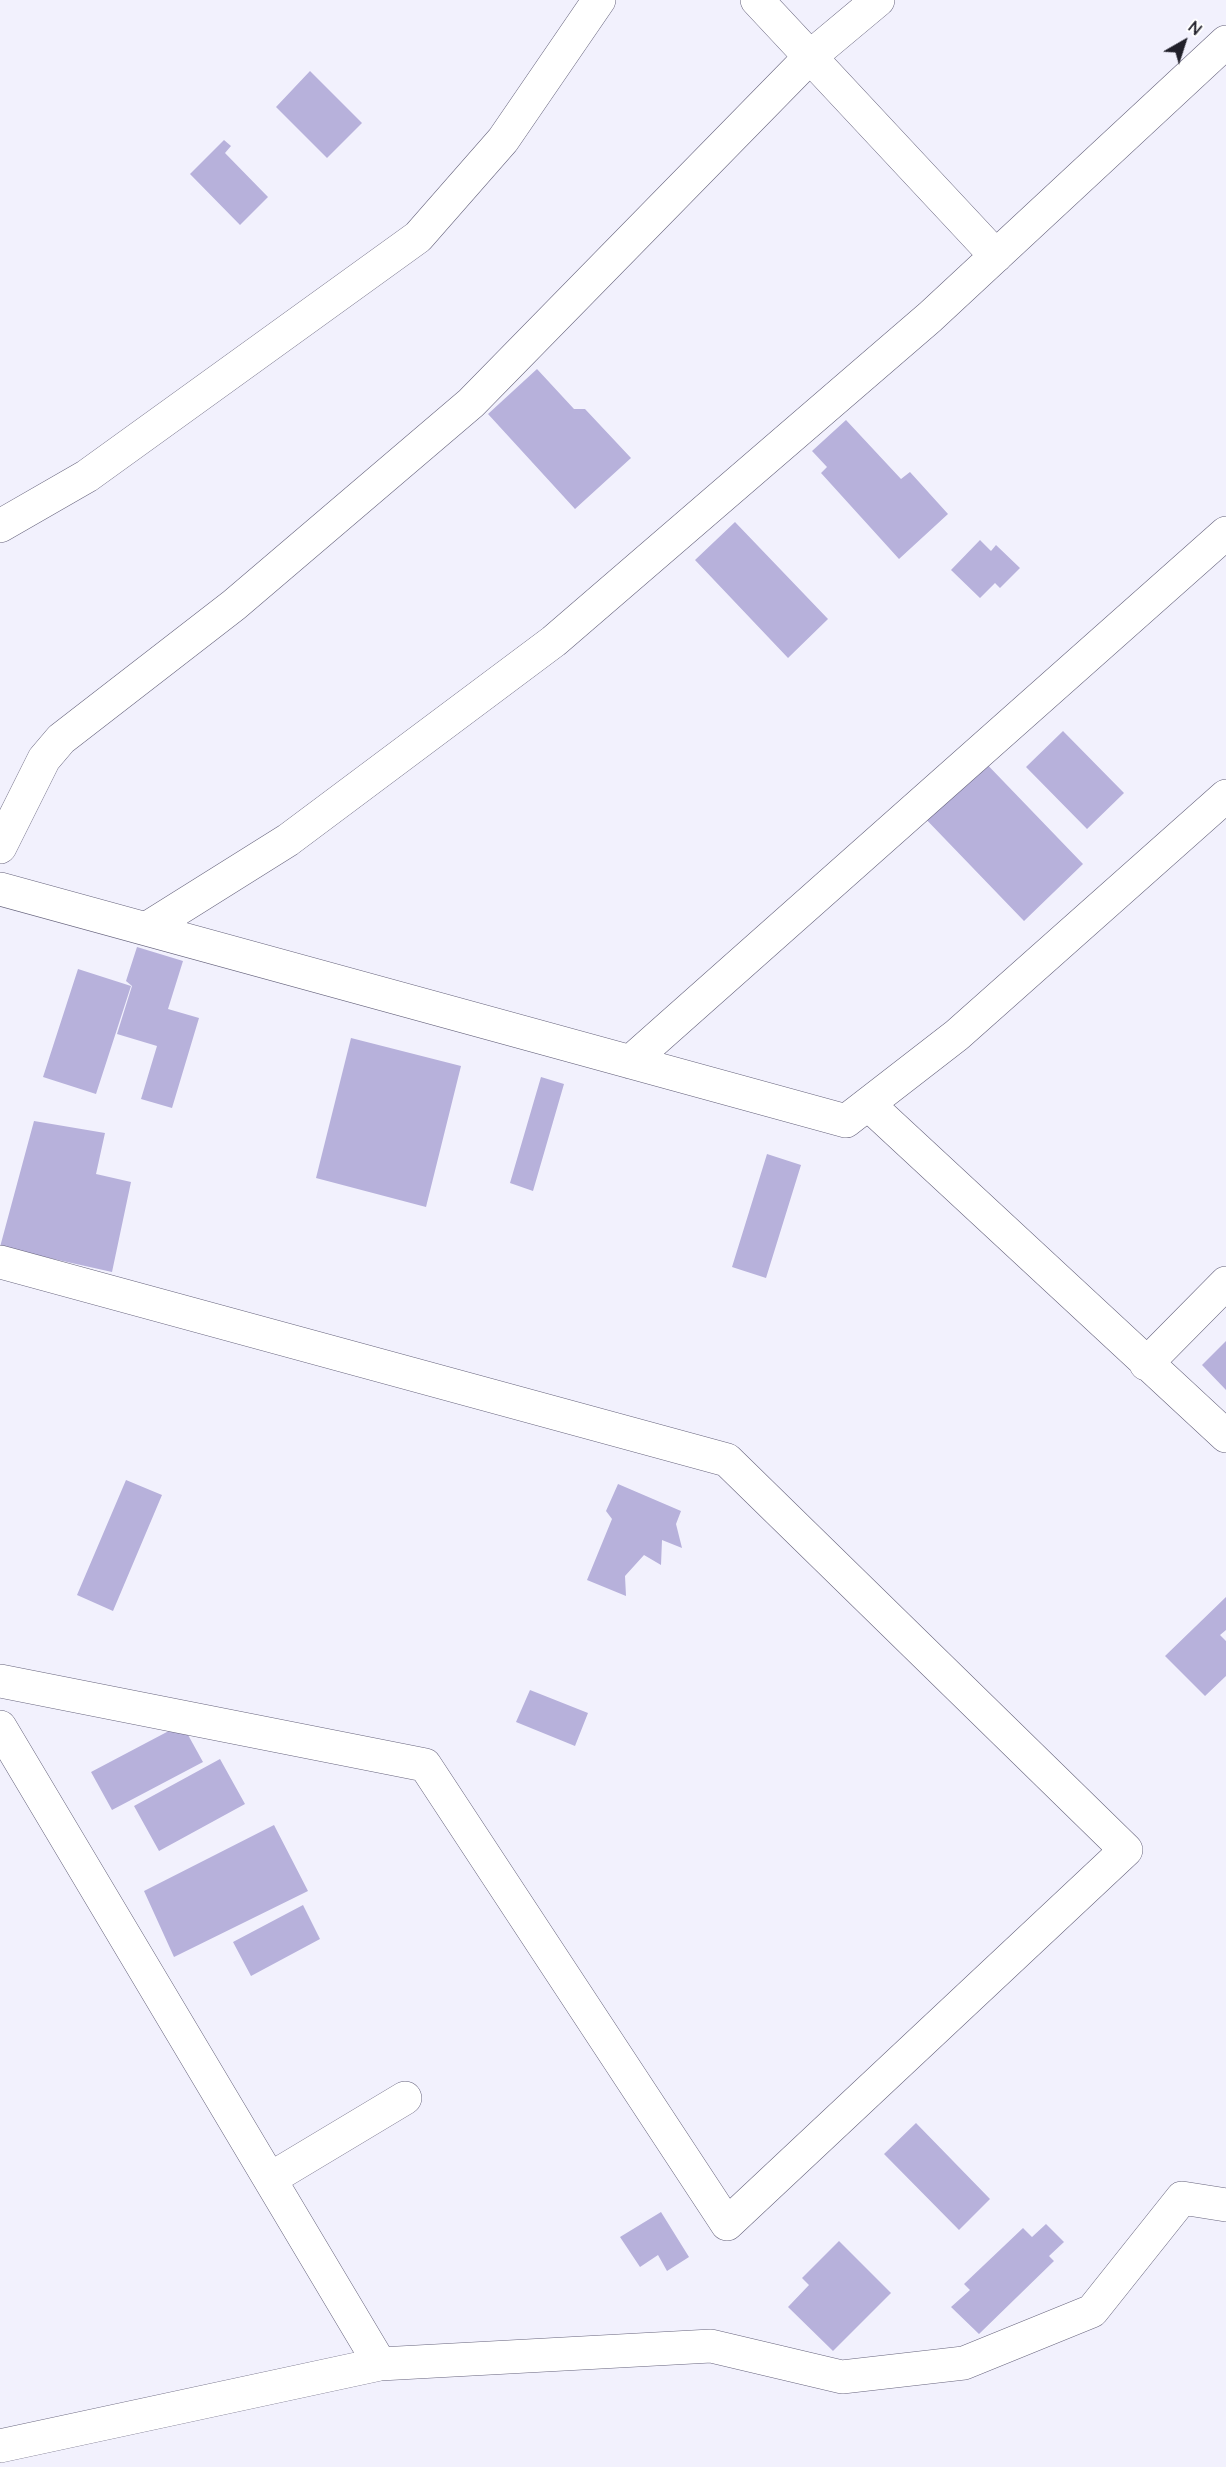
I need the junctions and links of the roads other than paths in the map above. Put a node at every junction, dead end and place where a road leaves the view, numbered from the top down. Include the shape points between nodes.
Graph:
1 (598, 0) edge
2 (757, 0) edge
3 (878, 0) edge
4 (1226, 42) edge
5 (811, 56) junction
6 (996, 256) junction
7 (0, 526) edge
8 (1226, 533) edge
9 (1226, 796) edge
10 (0, 847) edge
11 (0, 889) edge
12 (146, 930) junction
13 (630, 1062) junction
14 (868, 1104) junction
15 (0, 1262) edge
16 (1226, 1283) edge
17 (1146, 1364) junction
18 (1226, 1436) edge
19 (0, 1681) edge
20 (0, 1727) edge
21 (405, 2098) dead end
22 (270, 2179) junction
23 (1226, 2205) edge
24 (380, 2364) junction
25 (0, 2446) edge

1 - 7 street via 503,140 418,237 87,476
2 - 5 street
3 - 5 street
4 - 6 street
5 - 6 street
5 - 10 street via 471,403 234,605 61,739 44,759
6 - 12 street via 554,641 288,840
8 - 13 street
9 - 14 street via 957,1035
11 - 12 street
12 - 13 street
13 - 14 street via 846,1122
14 - 17 street
15 - 19 street via 727,1460 1126,1850 728,2224 425,1765
16 - 17 street
17 - 18 street
20 - 22 street
21 - 22 street
22 - 24 street
23 - 24 street via 1182,2198 1092,2311 964,2363 842,2377 711,2346
24 - 25 street

